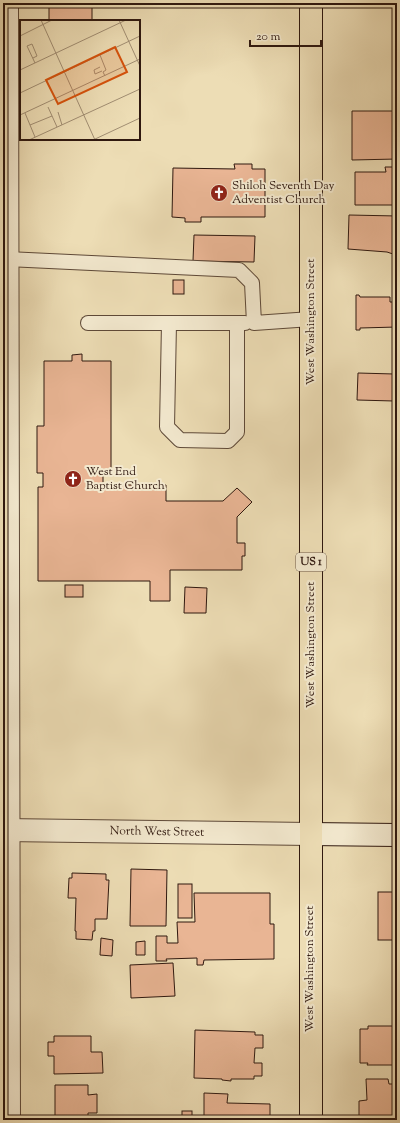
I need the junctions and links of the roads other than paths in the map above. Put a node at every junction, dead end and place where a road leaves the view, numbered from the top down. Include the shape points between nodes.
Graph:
1 (7, 3) edge
2 (312, 3) edge
3 (7, 259) junction
4 (311, 319) junction
5 (88, 323) dead end
6 (170, 323) junction
7 (237, 323) junction
8 (254, 323) junction
9 (5, 830) edge
10 (310, 834) junction
11 (397, 835) edge
12 (9, 1120) edge
13 (310, 1120) edge

1 - 3 street
2 - 4 main road, West Washington Street / US 1
3 - 8 lane via 238,270 252,283
3 - 9 street
4 - 8 lane
4 - 10 main road, West Washington Street / US 1
5 - 6 lane
6 - 7 lane
6 - 7 lane via 167,427 180,440 228,441 237,432
7 - 8 lane
9 - 10 street, North West Street
9 - 12 street
10 - 11 street, North West Street
10 - 13 main road, West Washington Street / US 1

